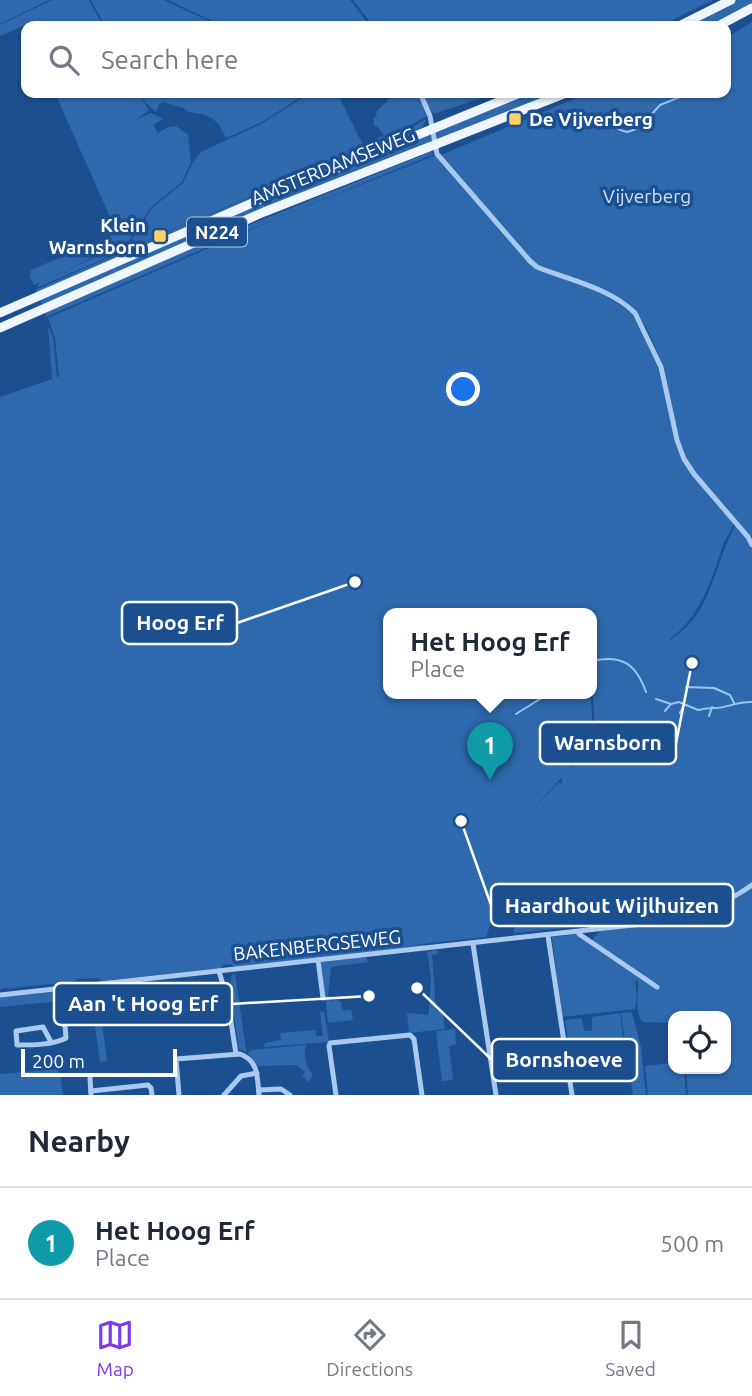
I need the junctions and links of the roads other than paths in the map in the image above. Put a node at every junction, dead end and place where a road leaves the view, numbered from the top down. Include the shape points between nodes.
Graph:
1 (732, 0) edge
2 (752, 8) edge
3 (688, 21) edge
4 (727, 21) edge
5 (422, 98) edge
6 (507, 98) edge
7 (553, 98) edge
8 (433, 127) junction
9 (437, 143) junction
10 (0, 313) edge
11 (0, 328) edge
12 (752, 545) edge
13 (752, 885) edge
14 (597, 930) junction
15 (577, 933) junction
16 (548, 936) junction
17 (591, 942) junction
18 (473, 944) junction
19 (318, 961) junction
20 (219, 971) junction
21 (657, 987) dead end
22 (62, 988) junction
23 (0, 995) edge
24 (323, 998) dead end
25 (51, 1042) junction
26 (236, 1054) junction
27 (257, 1073) junction
28 (90, 1078) dead end
29 (91, 1093) edge
30 (259, 1093) edge
31 (152, 1095) edge
32 (179, 1095) edge
33 (225, 1095) edge
34 (290, 1095) edge
35 (336, 1095) edge
36 (422, 1095) edge
37 (496, 1095) edge
38 (572, 1095) edge

1 - 3 main road
2 - 4 main road
5 - 8 street
6 - 8 main road, AMSTERDAMSEWEG / N224
7 - 9 main road, AMSTERDAMSEWEG / N224
8 - 9 street
8 - 10 main road, AMSTERDAMSEWEG / N224
9 - 11 main road, AMSTERDAMSEWEG / N224 via 264,212
9 - 12 street via 439,156 534,265 601,291 635,313 661,367 684,459
13 - 14 street, BAKENBERGSEWEG via 686,916
14 - 15 street, BAKENBERGSEWEG
14 - 17 street
15 - 16 street, BAKENBERGSEWEG
15 - 17 street
16 - 18 street, BAKENBERGSEWEG
16 - 38 street
17 - 21 street
18 - 19 street, BAKENBERGSEWEG
18 - 37 street
19 - 20 street, BAKENBERGSEWEG
19 - 24 street
20 - 22 street, BAKENBERGSEWEG
20 - 26 street
22 - 23 street, BAKENBERGSEWEG
22 - 25 street via 68,1033 63,1041
25 - 25 street via 17,1045 16,1031 43,1027
26 - 27 street via 252,1060
26 - 32 street via 176,1059
27 - 30 street
27 - 33 street via 242,1076
28 - 29 street
29 - 31 street via 148,1086
30 - 34 street via 281,1088
35 - 36 street via 330,1043 412,1036

